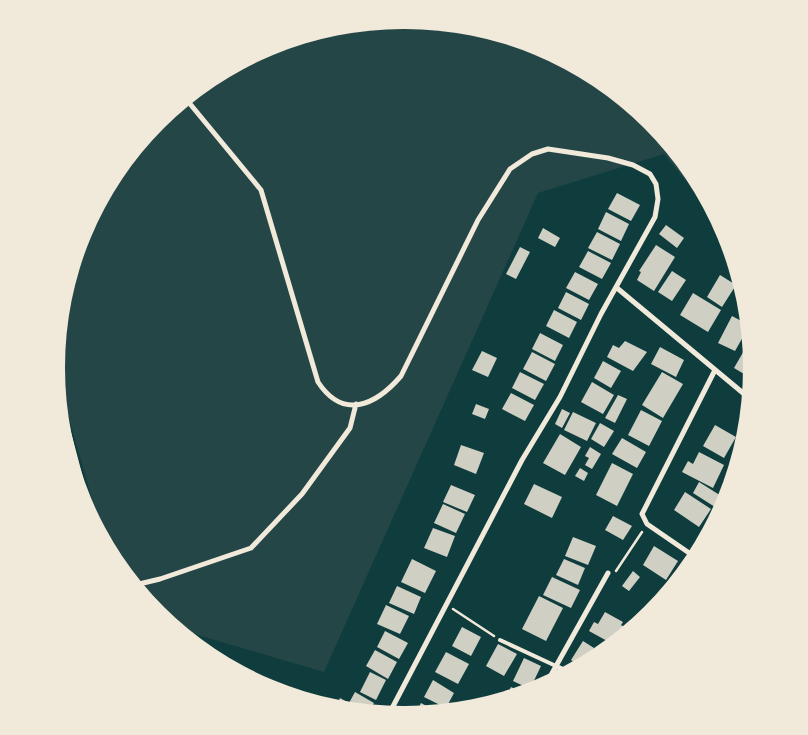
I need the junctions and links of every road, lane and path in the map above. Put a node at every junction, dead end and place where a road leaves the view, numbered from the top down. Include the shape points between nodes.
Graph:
1 (191, 105) edge
2 (617, 288) junction
3 (715, 370) junction
4 (742, 393) edge
5 (356, 404) junction
6 (647, 524) junction
7 (688, 552) edge
8 (608, 573) joint
9 (142, 583) edge
10 (448, 605) junction
11 (500, 640) joint
12 (556, 666) junction
13 (560, 668) edge
14 (553, 671) edge
15 (393, 706) edge

1 - 5 street via 261,190 318,382 328,396 340,403
2 - 3 street
2 - 5 street via 655,218 658,199 656,184 650,174 608,158 548,149 532,154 510,169 478,220 401,376 388,391 372,401
2 - 10 street via 560,397 522,460
3 - 4 street
3 - 6 street via 642,514
5 - 9 street via 350,428 307,487 251,548
6 - 7 street
6 - 8 path via 618,570
8 - 12 street
10 - 11 path
10 - 15 street
11 - 12 lane
12 - 13 street
12 - 14 street

